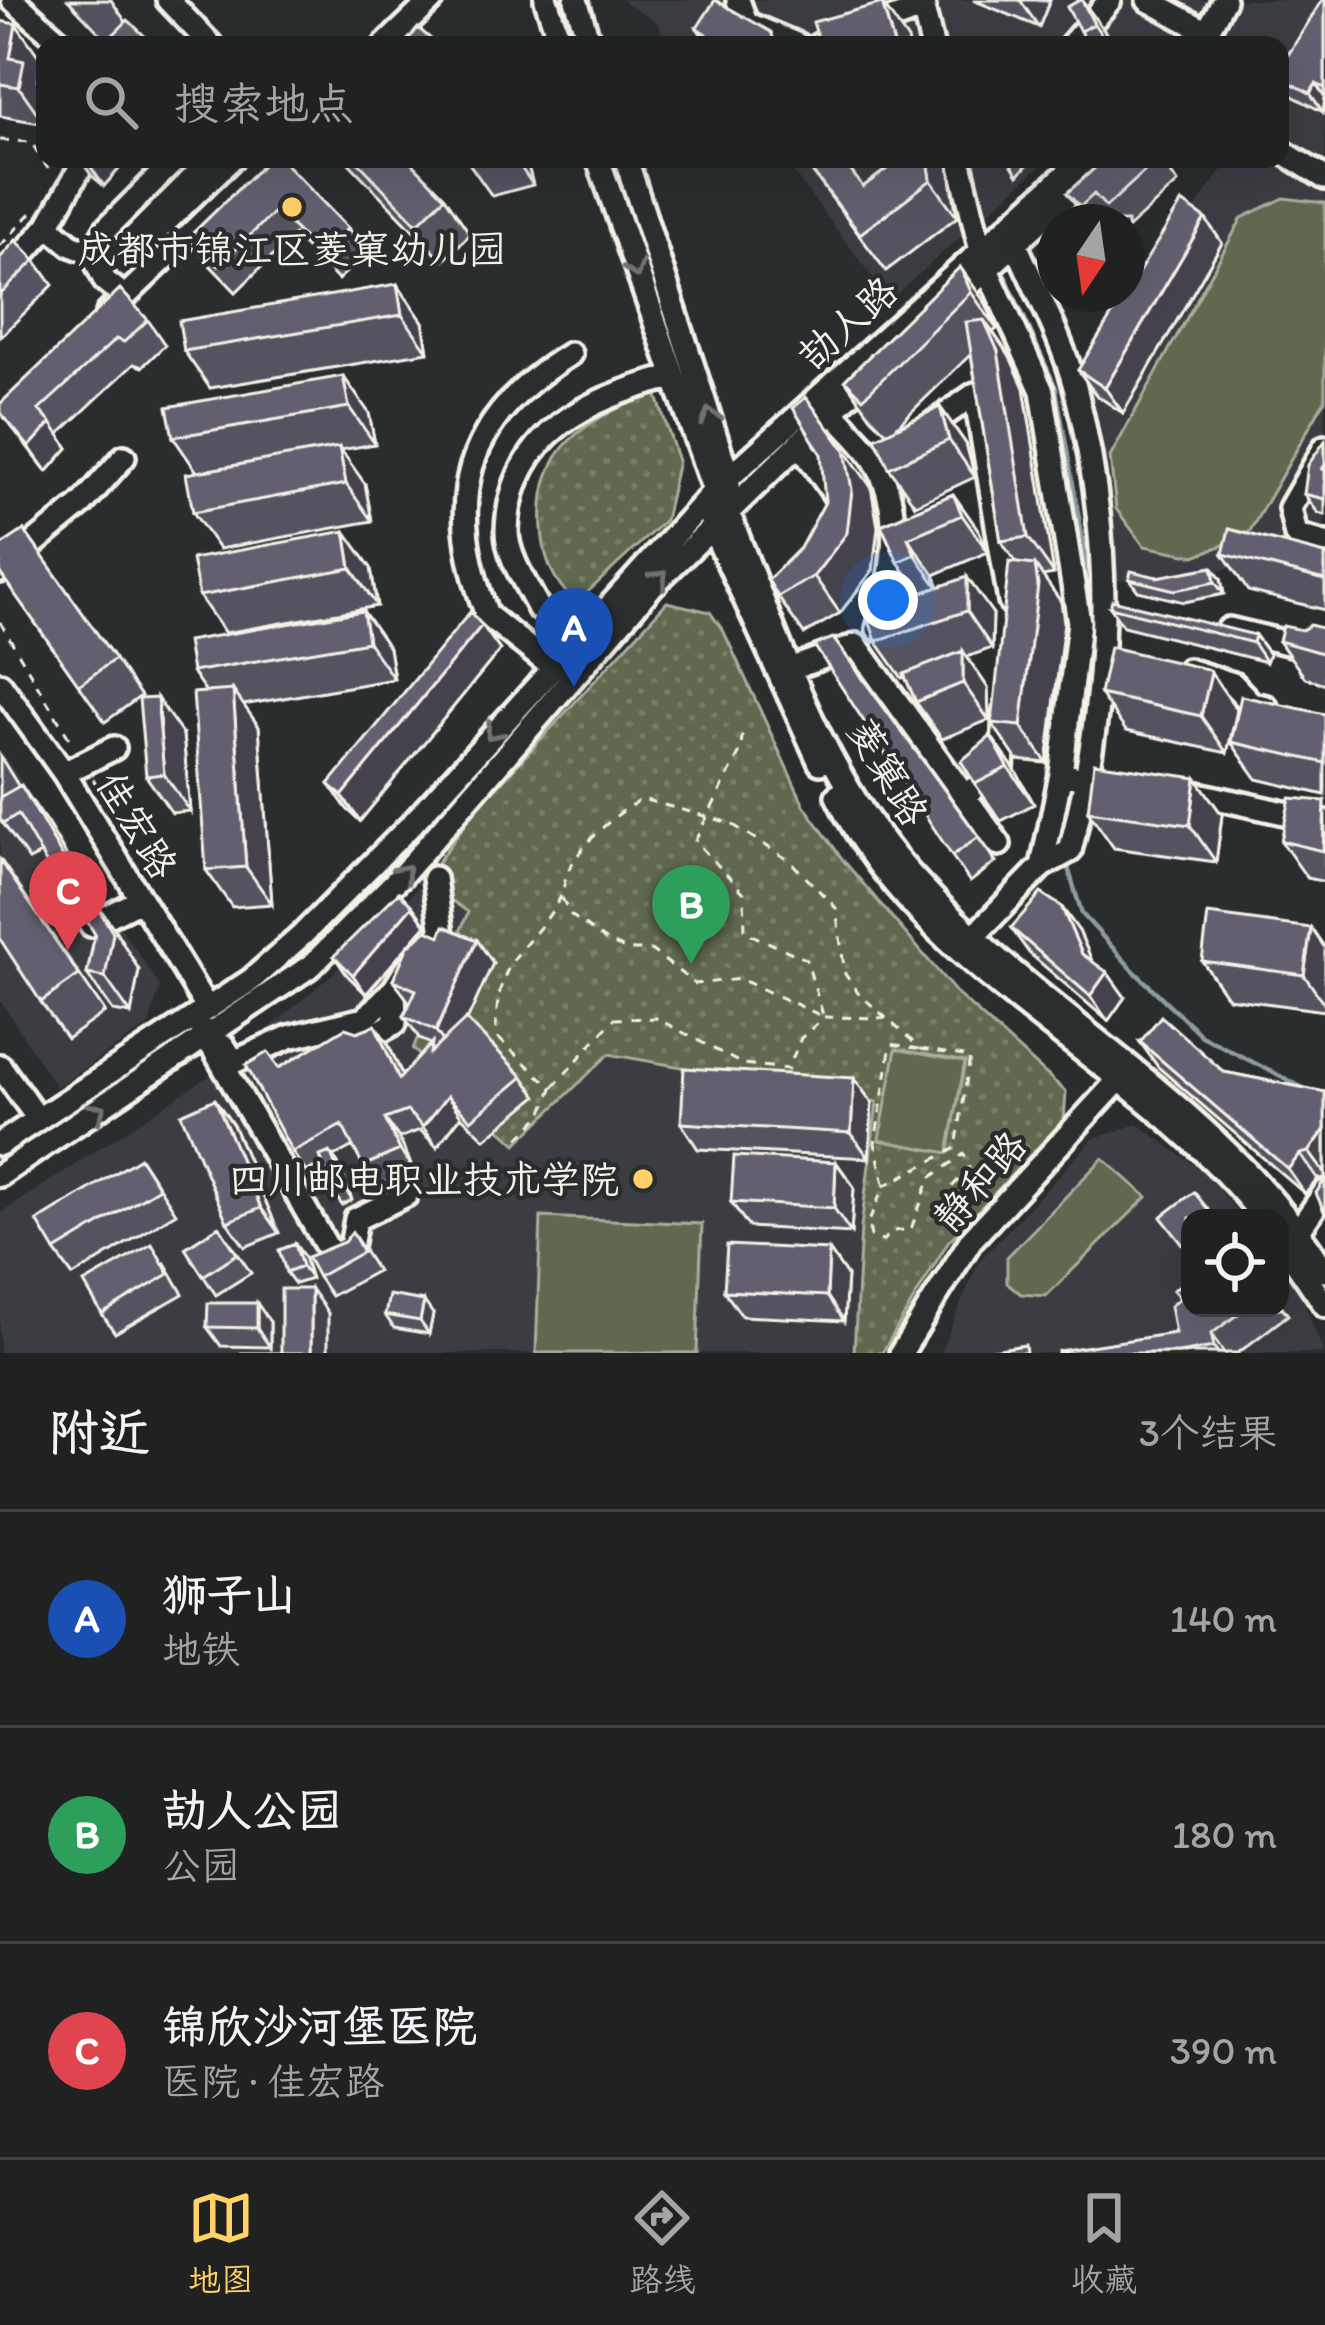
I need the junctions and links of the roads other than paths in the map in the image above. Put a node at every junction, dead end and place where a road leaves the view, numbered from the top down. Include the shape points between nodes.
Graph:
1 (13, 0) edge
2 (168, 0) edge
3 (432, 0) edge
4 (546, 0) edge
5 (576, 0) edge
6 (738, 0) edge
7 (1110, 0) edge
8 (1148, 0) edge
9 (1224, 0) edge
10 (922, 4) edge
11 (54, 36) edge
12 (202, 36) edge
13 (394, 36) edge
14 (557, 36) edge
15 (587, 36) edge
16 (777, 36) edge
17 (841, 36) edge
18 (930, 36) edge
19 (1079, 36) edge
20 (1200, 36) edge
21 (1206, 36) edge
22 (1289, 156) edge
23 (81, 168) edge
24 (167, 168) edge
25 (259, 168) edge
26 (601, 168) edge
27 (628, 168) edge
28 (961, 168) edge
29 (1074, 168) edge
30 (1098, 168) edge
31 (1325, 178) edge
32 (48, 226) junction
33 (1015, 242) junction
34 (92, 253) junction
35 (984, 260) junction
36 (0, 280) edge
37 (125, 297) junction
38 (97, 324) edge
39 (570, 354) dead end
40 (672, 377) junction
41 (831, 410) junction
42 (799, 443) junction
43 (1325, 447) edge
44 (124, 457) dead end
45 (876, 463) junction
46 (1319, 470) edge
47 (720, 501) junction
48 (836, 513) edge
49 (1325, 543) edge
50 (0, 571) edge
51 (1010, 592) junction
52 (988, 600) dead end
53 (788, 602) edge
54 (1114, 608) junction
55 (539, 609) dead end
56 (487, 614) junction
57 (770, 618) junction
58 (1079, 622) junction
59 (1216, 626) edge
60 (898, 630) edge
61 (1008, 637) edge
62 (866, 642) junction
63 (1325, 652) edge
64 (1117, 655) edge
65 (1163, 665) edge
66 (551, 666) junction
67 (793, 668) junction
68 (442, 669) edge
69 (1006, 681) edge
70 (0, 683) edge
71 (1289, 712) edge
72 (114, 748) dead end
73 (73, 766) junction
74 (1061, 775) junction
75 (1088, 779) junction
76 (1164, 789) edge
77 (966, 794) junction
78 (1325, 822) edge
79 (999, 844) dead end
80 (1055, 858) junction
81 (434, 878) dead end
82 (140, 900) junction
83 (92, 925) edge
84 (974, 936) junction
85 (201, 1012) junction
86 (211, 1036) junction
87 (0, 1066) edge
88 (1125, 1073) junction
89 (38, 1119) junction
90 (0, 1144) edge
91 (0, 1175) edge
92 (1325, 1192) edge
93 (406, 1195) dead end
94 (1257, 1209) edge
95 (1290, 1234) edge
96 (1325, 1271) edge
97 (1325, 1305) edge
98 (902, 1353) edge

1 - 11 street
2 - 12 street
3 - 13 street
4 - 14 street
5 - 15 street
6 - 16 street via 746,23
7 - 19 street
8 - 20 street
9 - 21 street
10 - 17 street
10 - 18 street
22 - 31 street
23 - 32 street
24 - 34 street
25 - 37 street
26 -> 40 street, 菱窠路
47 -> 27 street, 菱窠路
28 - 35 street
29 - 35 street, 劼人路
30 - 33 street
32 - 34 street
32 - 36 street
33 - 35 street
33 - 54 street via 1074,385
34 - 37 street
35 - 41 street
35 - 47 street, 劼人路
35 - 58 street via 1042,391
37 - 38 street
39 - 56 street via 503,404 466,482 462,524
40 - 47 street, 菱窠路
40 - 55 street via 583,405 536,448 507,533
41 - 42 street
41 - 45 street
42 - 47 street
42 - 48 street via 835,496
43 - 46 street
44 - 50 street via 82,504
45 - 51 street via 975,394
45 - 62 street via 895,530 892,580
46 - 49 street via 1290,508 1296,536
47 - 57 street, 菱窠路
47 - 66 street
86 -> 47 street via 361,920
47 - 88 street, 菱窠路 via 854,832 958,948
51 - 52 street
51 - 61 street
53 - 57 street
54 - 58 street
54 - 75 street
56 - 66 street
56 - 68 street
57 - 67 street, 菱窠路
58 - 74 street
59 - 63 street
60 - 62 street
62 - 67 street
62 - 77 street
64 - 75 street via 1102,780
65 - 71 street via 1222,679 1252,704
66 -> 85 street via 302,934
67 - 84 street, 菱窠路 via 862,814
69 - 77 street via 1002,770
70 - 73 street, 佳宏路
72 - 73 street
73 - 82 street, 佳宏路 via 94,826
74 - 75 street
74 - 80 street
75 - 80 street
76 - 78 street
77 - 79 street
80 - 84 street
81 - 86 street via 442,934 364,1019 289,1037 234,1062
82 - 83 street
82 - 85 street, 佳宏路
84 - 88 street, 菱窠路
85 - 86 street, 佳宏路
85 - 89 street
91 -> 86 street
86 - 93 street, 佳宏路 via 332,1256 351,1247 356,1219
87 - 89 street
88 - 94 street, 菱窠路
88 - 95 street, 菱窠路 via 1246,1169
88 - 98 street, 静和路 via 971,1240
89 - 90 street
92 - 95 street
95 - 96 street, 菱窠路
95 - 97 street, 菱窠路

